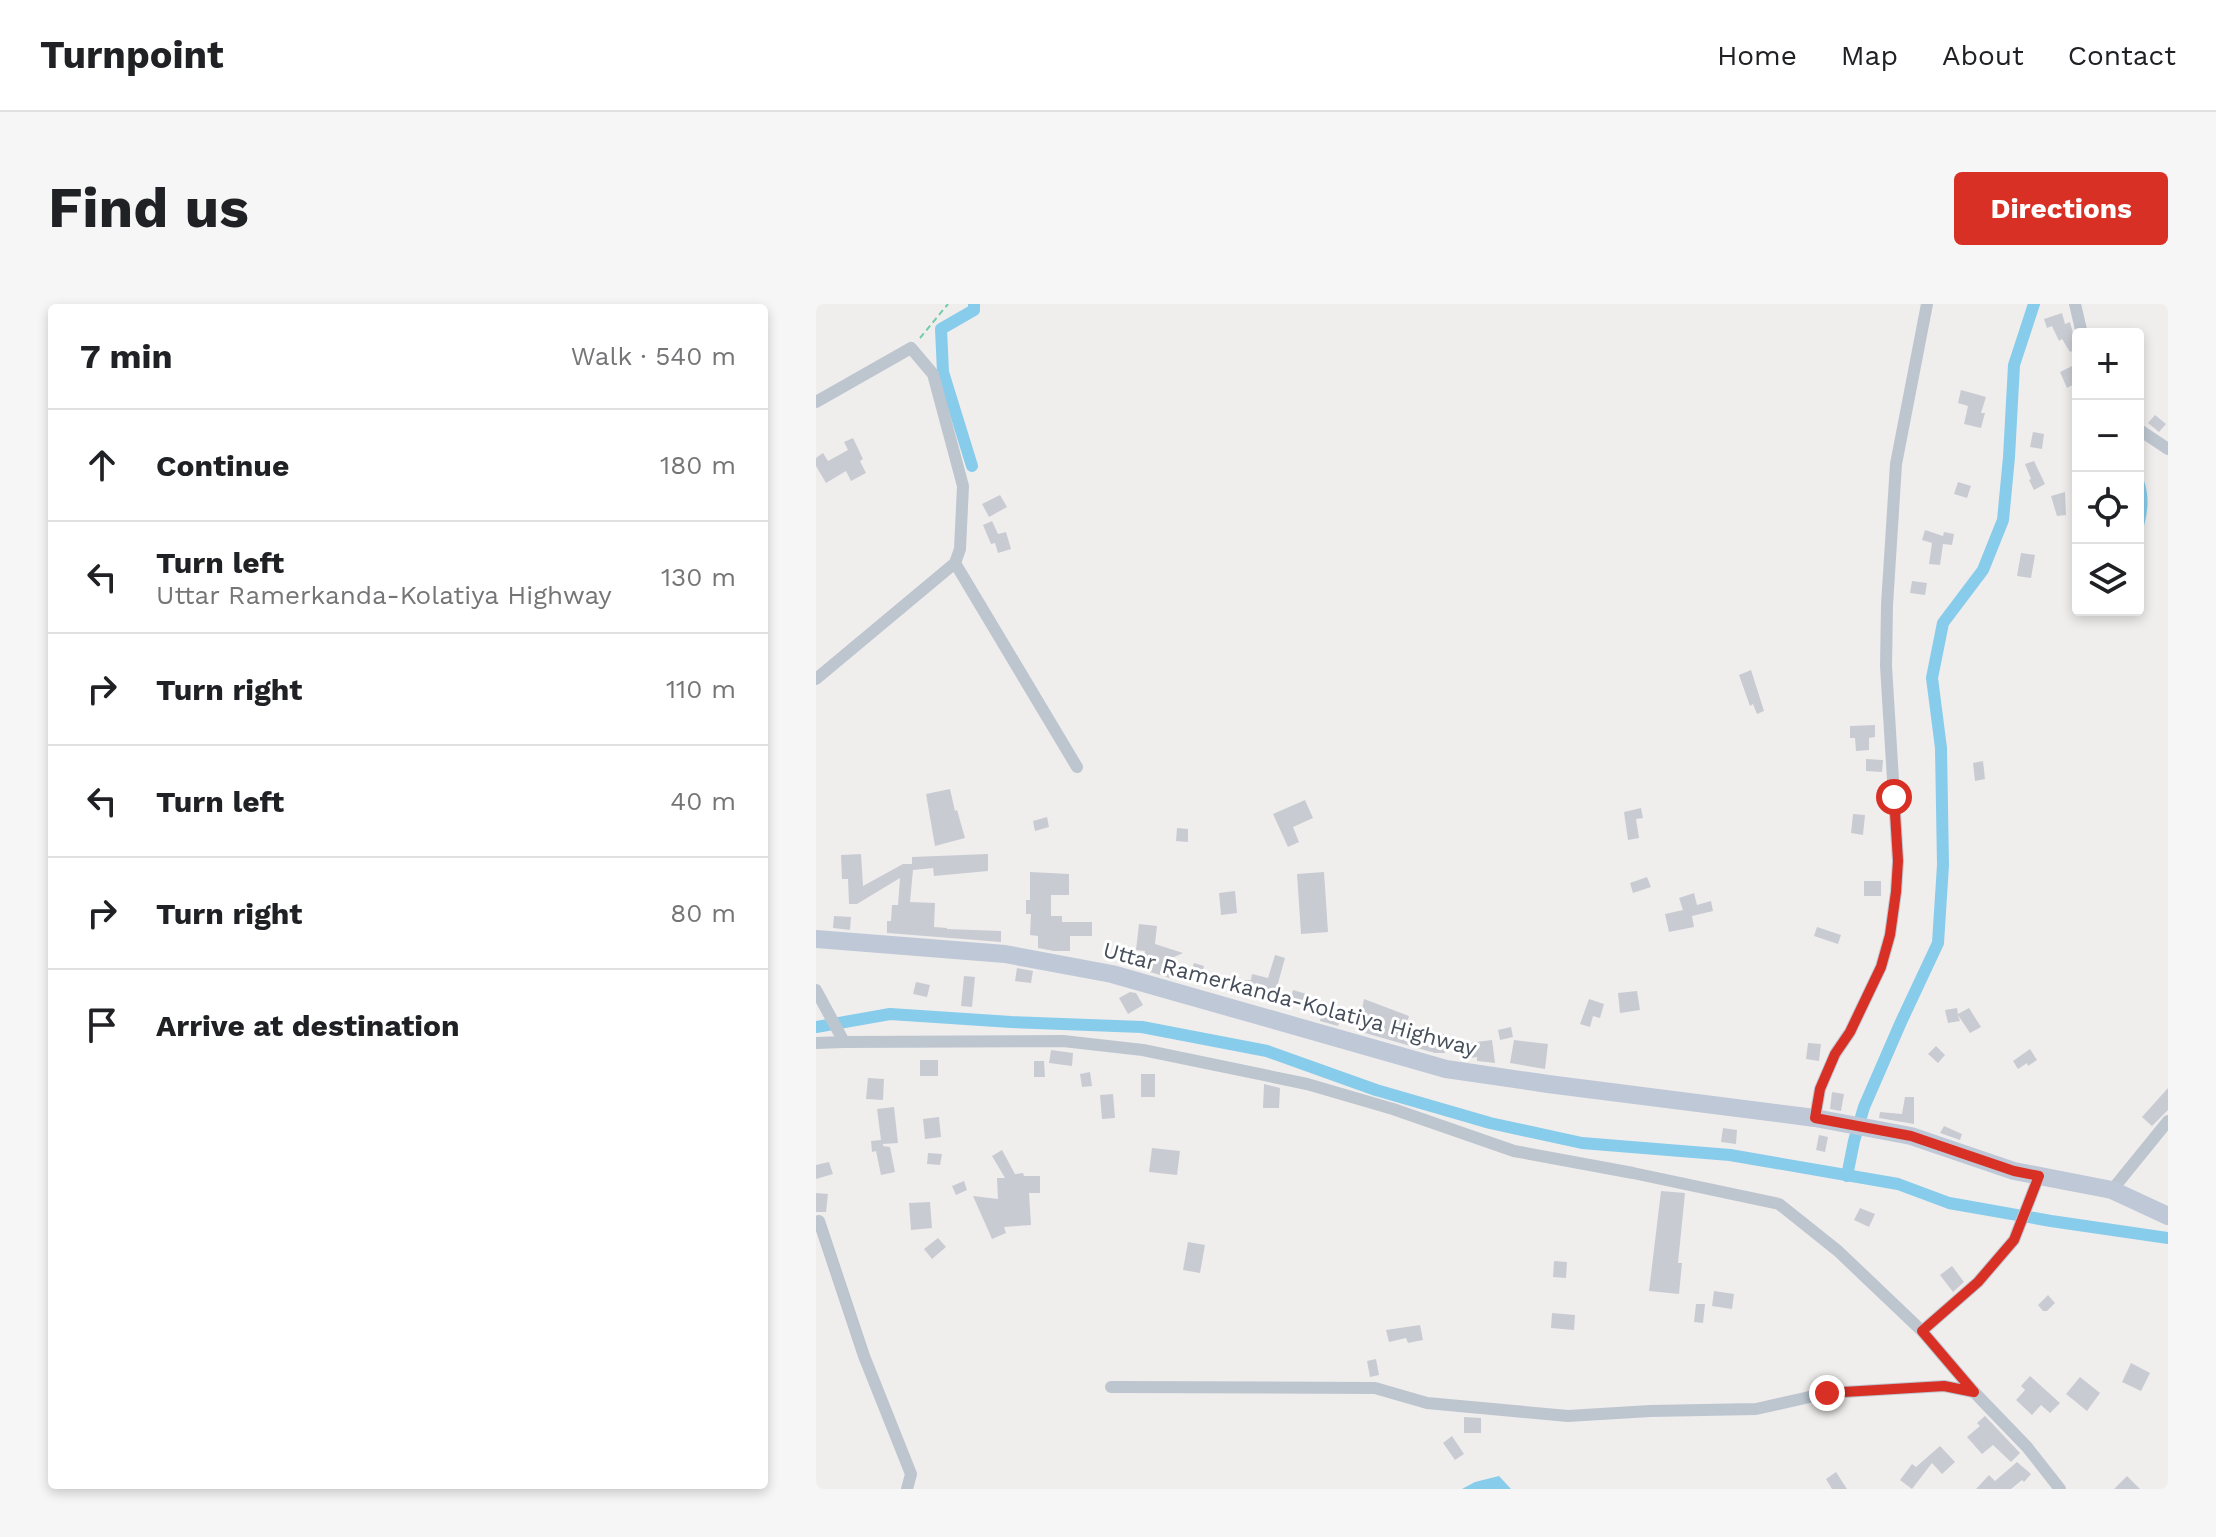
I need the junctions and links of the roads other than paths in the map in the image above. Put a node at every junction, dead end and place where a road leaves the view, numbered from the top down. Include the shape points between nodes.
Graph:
1 (1927, 304) edge
2 (2075, 304) edge
3 (2081, 328) edge
4 (816, 402) edge
5 (2144, 433) edge
6 (2168, 449) edge
7 (955, 563) junction
8 (816, 679) edge
9 (1077, 767) dead end
10 (816, 939) edge
11 (817, 993) edge
12 (842, 1039) junction
13 (816, 1043) edge
14 (1820, 1119) junction
15 (2168, 1121) edge
16 (2039, 1176) junction
17 (2112, 1190) junction
18 (2168, 1216) edge
19 (819, 1221) dead end
20 (1922, 1331) junction
21 (1111, 1387) dead end
22 (1974, 1392) junction
23 (907, 1489) edge
24 (2060, 1489) edge

1 - 14 street via 1896,464 1891,532 1886,666 1896,892 1881,967 1820,1089
2 - 3 street
4 - 7 street via 911,348 933,374 963,486
5 - 6 street
7 - 8 street
7 - 9 street
10 - 14 street, Uttar Ramerkanda-Kolatiya Highway via 1005,954 1112,974 1446,1069
11 - 12 street
12 - 13 street
12 - 20 street via 1063,1041 1143,1050 1307,1084 1514,1151 1779,1204 1838,1251
14 - 16 street, Uttar Ramerkanda-Kolatiya Highway via 1911,1136
15 - 17 street
16 - 17 street, Uttar Ramerkanda-Kolatiya Highway
16 - 20 street via 2014,1240 1978,1282
17 - 18 street, Uttar Ramerkanda-Kolatiya Highway
19 - 23 street via 911,1474
20 - 22 street
21 - 22 street via 1375,1388 1427,1403 1568,1416 1756,1409 1827,1393 1944,1386
22 - 24 street

